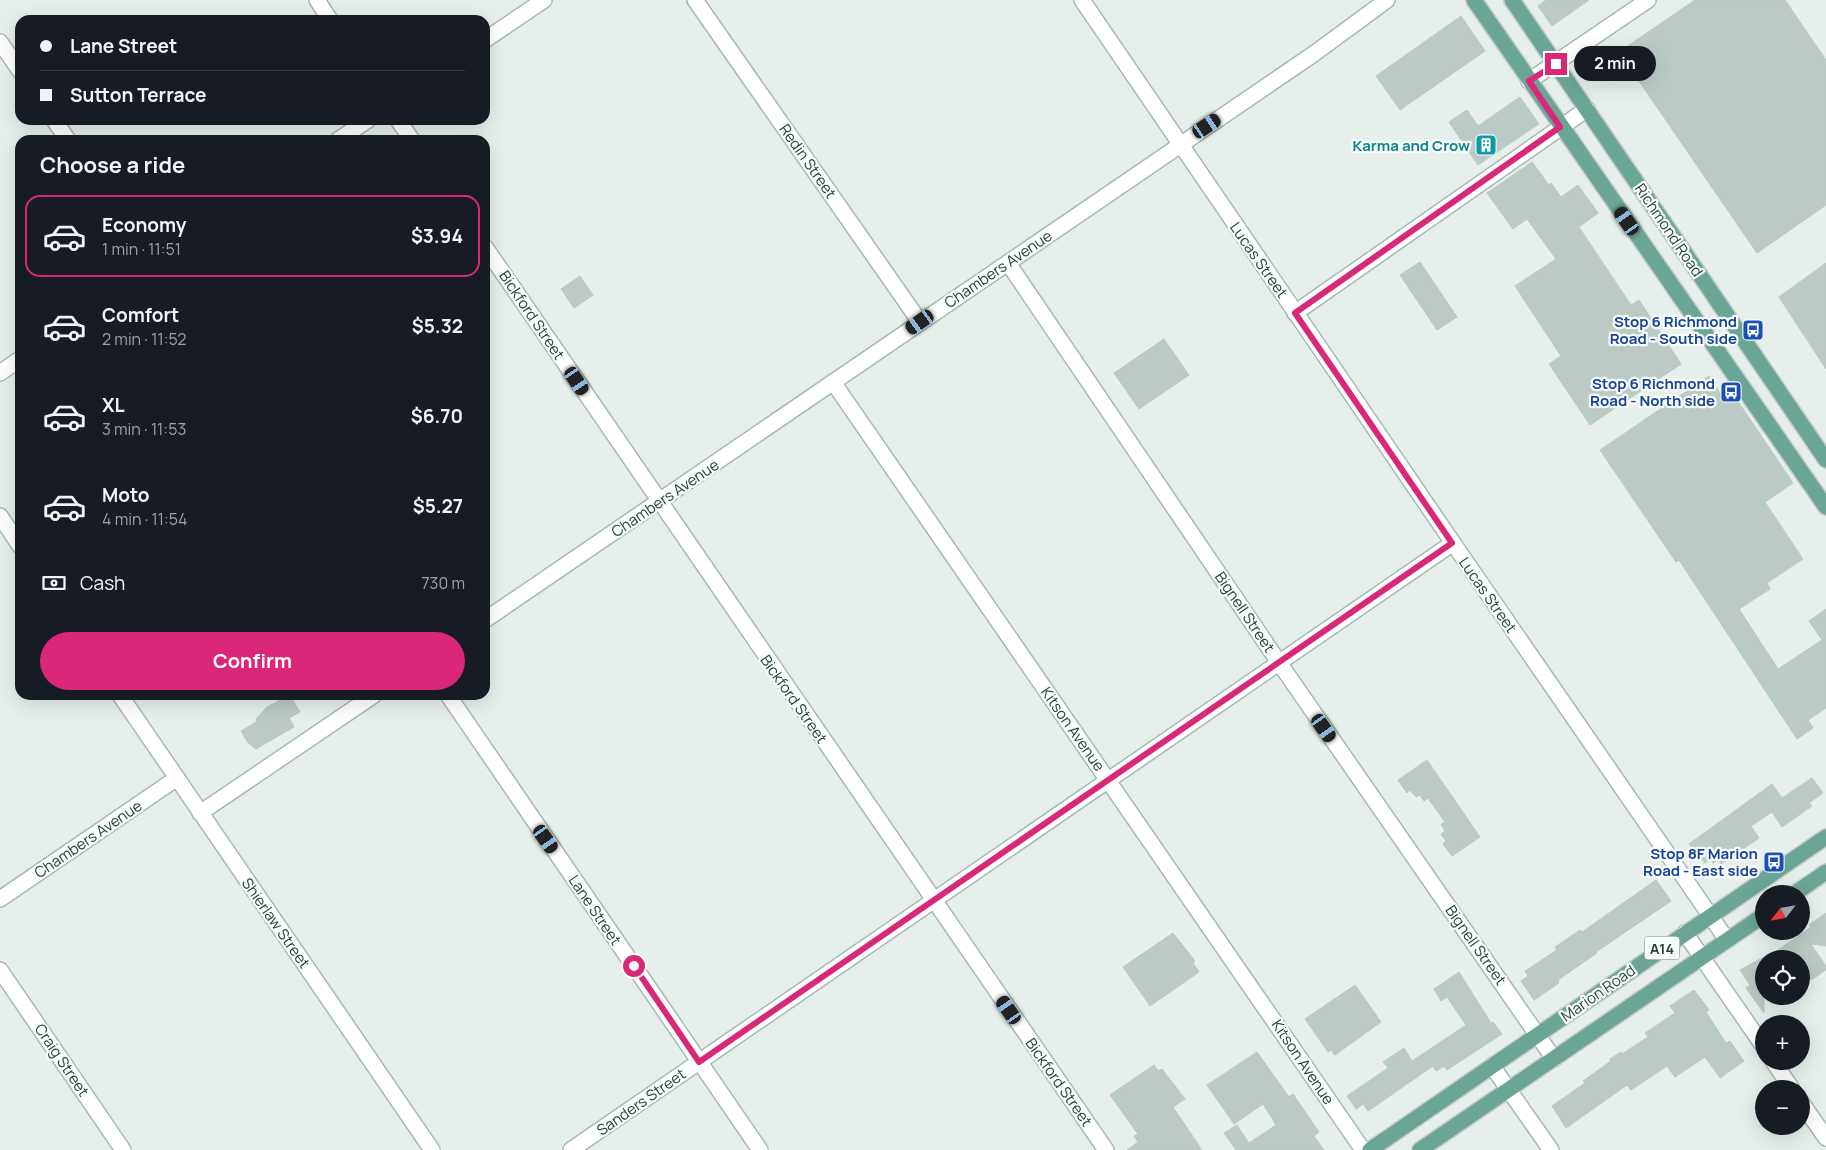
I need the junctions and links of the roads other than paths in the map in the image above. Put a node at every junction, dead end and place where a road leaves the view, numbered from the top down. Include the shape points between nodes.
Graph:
1 (317, 0) edge
2 (544, 0) edge
3 (695, 0) edge
4 (1082, 0) edge
5 (1386, 0) edge
6 (1474, 0) edge
7 (1512, 0) edge
8 (1648, 0) edge
9 (327, 15) edge
10 (490, 37) edge
11 (0, 42) edge
12 (15, 64) edge
13 (1556, 64) junction
14 (1529, 81) junction
15 (1587, 109) junction
16 (360, 125) edge
17 (1560, 127) junction
18 (346, 135) edge
19 (1179, 144) junction
20 (490, 254) edge
21 (1008, 263) junction
22 (1295, 313) junction
23 (920, 322) junction
24 (15, 362) edge
25 (0, 373) edge
26 (833, 382) junction
27 (1826, 460) edge
28 (659, 502) junction
29 (1826, 507) edge
30 (0, 516) edge
31 (15, 538) edge
32 (1452, 543) junction
33 (490, 617) edge
34 (1280, 664) junction
35 (123, 700) edge
36 (367, 700) edge
37 (451, 700) edge
38 (177, 778) junction
39 (1109, 780) junction
40 (200, 813) junction
41 (1826, 837) edge
42 (1826, 872) edge
43 (1807, 885) edge
44 (0, 900) edge
45 (934, 901) junction
46 (1709, 915) junction
47 (1755, 921) edge
48 (1685, 932) junction
49 (1727, 940) junction
50 (1702, 957) junction
51 (0, 970) edge
52 (1537, 1034) junction
53 (1755, 1034) edge
54 (1554, 1058) junction
55 (699, 1062) junction
56 (1492, 1066) junction
57 (1509, 1090) junction
58 (1810, 1115) edge
59 (1826, 1138) edge
60 (124, 1150) edge
61 (432, 1150) edge
62 (572, 1150) edge
63 (760, 1150) edge
64 (1106, 1150) edge
65 (1363, 1150) edge
66 (1370, 1150) edge
67 (1420, 1150) edge
68 (1551, 1150) edge

1 - 9 street
2 - 10 street
3 - 23 street, Redin Street
4 - 19 street, Lucas Street
5 - 19 street, Chambers Avenue via 1315,53
6 - 14 main road, Richmond Road
7 - 13 main road, Richmond Road
8 - 13 street
11 - 12 street
13 - 14 street
13 - 15 main road, Richmond Road
14 - 17 main road, Richmond Road
15 - 17 street
15 - 27 main road, Richmond Road
16 - 18 street
17 - 22 street
17 - 29 main road, Richmond Road
19 - 21 street, Chambers Avenue
19 - 22 street, Lucas Street
20 - 28 street, Bickford Street
21 - 23 street, Chambers Avenue
21 - 34 street, Bignell Street
22 - 32 street, Lucas Street
23 - 26 street, Chambers Avenue
24 - 25 street
26 - 28 street, Chambers Avenue
26 - 39 street, Kitson Avenue
28 - 33 street, Chambers Avenue
28 - 45 street, Bickford Street
30 - 31 street
32 - 34 street, Sanders Street
32 - 46 street, Lucas Street
34 - 39 street, Sanders Street
34 - 52 street, Bignell Street
35 - 38 street, Shierlaw Street
36 - 40 street
37 - 55 street, Lane Street
38 - 40 street, Shierlaw Street
38 - 44 street, Chambers Avenue
39 - 45 street, Sanders Street
39 - 65 street, Kitson Avenue
40 - 61 street, Shierlaw Street
41 - 46 main road, Marion Road / A14
42 - 43 main road
45 - 55 street, Sanders Street
45 - 64 street, Bickford Street
46 - 48 main road, Marion Road / A14
46 - 49 street, Lucas Street
47 - 49 main road, Marion Road / A14
48 - 50 street
48 - 52 main road, Marion Road / A14
49 - 50 main road, Marion Road / A14
50 - 53 street
50 - 54 main road, Marion Road / A14
51 - 60 street, Craig Street
52 - 54 street, Bignell Street
52 - 56 main road, Marion Road / A14
54 - 57 main road, Marion Road / A14
55 - 62 street, Sanders Street
55 - 63 street, Lane Street
56 - 57 street
56 - 66 main road, Marion Road / A14
57 - 67 main road, Marion Road / A14
57 - 68 street
58 - 59 street

